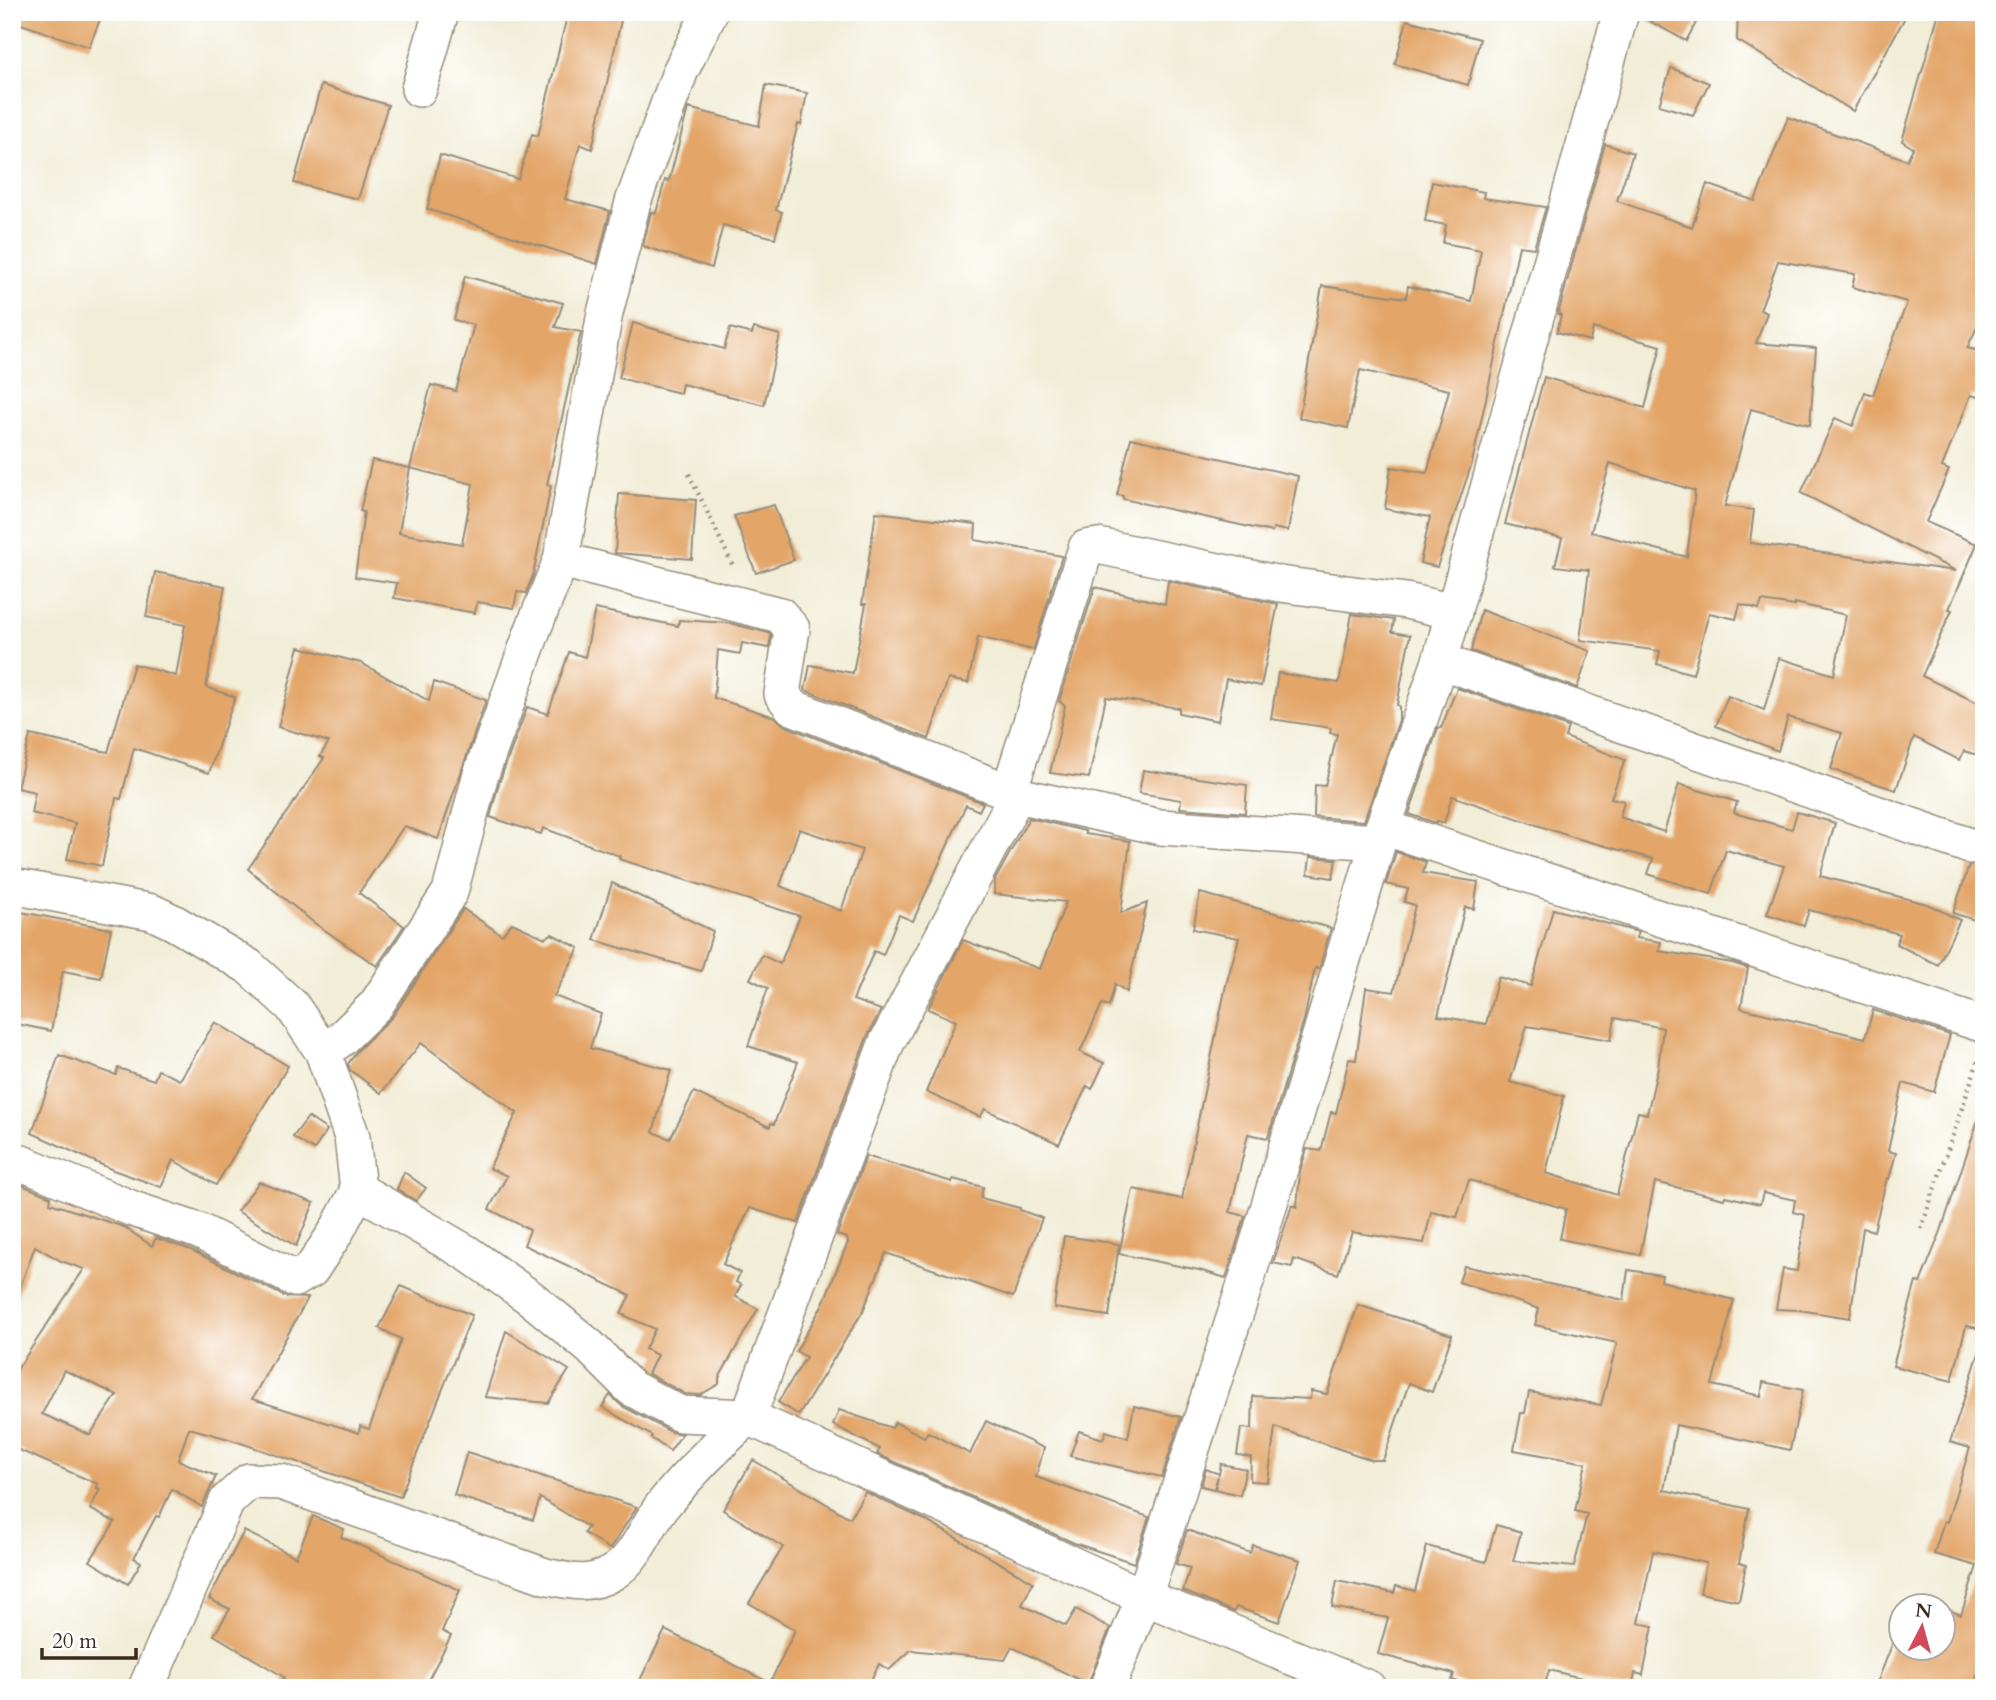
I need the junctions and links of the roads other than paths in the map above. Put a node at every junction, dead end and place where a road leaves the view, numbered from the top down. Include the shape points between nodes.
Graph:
1 (440, 12) edge
2 (710, 12) edge
3 (1622, 12) edge
4 (419, 89) dead end
5 (561, 560) junction
6 (1454, 612) junction
7 (1440, 661) junction
8 (1013, 794) junction
9 (1380, 834) junction
10 (1970, 846) dead end
11 (12, 886) edge
12 (1984, 1025) edge
13 (323, 1052) junction
14 (12, 1159) edge
15 (358, 1190) junction
16 (748, 1417) junction
17 (1144, 1597) junction
18 (146, 1688) edge
19 (1107, 1688) edge
20 (1368, 1688) edge

1 - 4 street
2 - 5 street via 680,72 633,202 605,313
3 - 6 street
5 - 8 street via 780,615 792,629 782,694 792,707
5 - 13 street via 480,777 450,892 376,1004
6 - 7 street
6 - 8 street via 1280,584 1098,546 1086,548
7 - 9 street
7 - 10 street
8 - 9 street via 1160,827
8 - 16 street via 886,1044
9 - 12 street
9 - 17 street via 1251,1269
11 - 13 street via 152,912 173,922 248,966 292,1006
13 - 15 street via 352,1137
14 - 15 street via 199,1231 295,1279 311,1270
15 - 16 street via 467,1253 532,1298 631,1388 680,1414
16 - 17 street
16 - 18 street via 663,1503 634,1552 613,1573 585,1583 545,1576 281,1482 249,1481 227,1502
17 - 19 street
17 - 20 street

